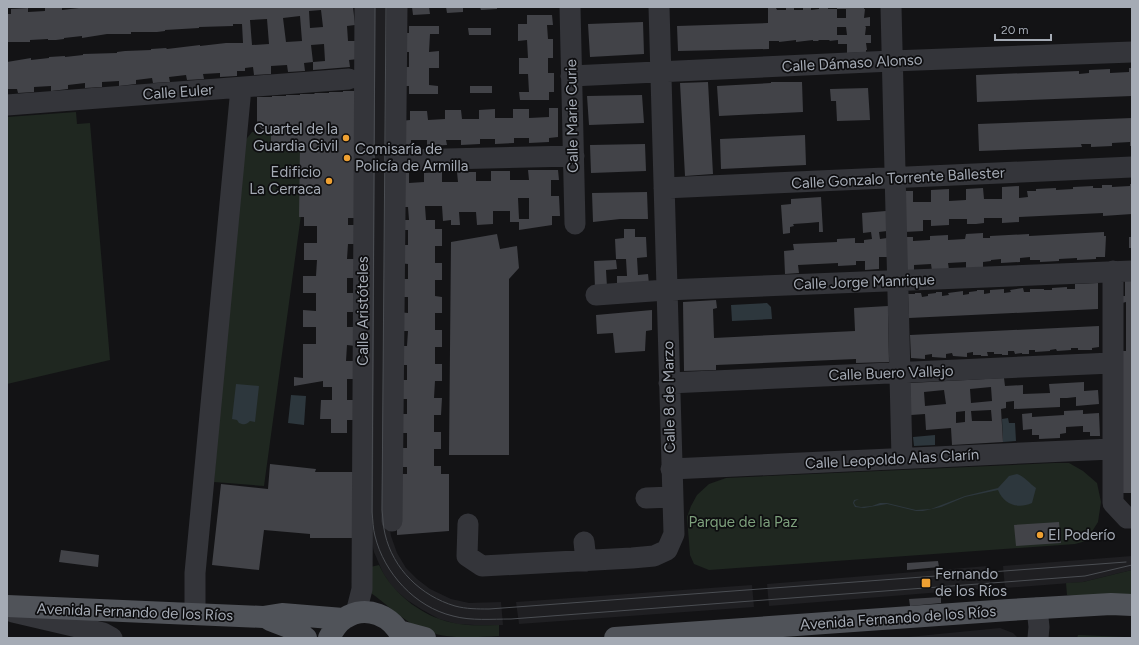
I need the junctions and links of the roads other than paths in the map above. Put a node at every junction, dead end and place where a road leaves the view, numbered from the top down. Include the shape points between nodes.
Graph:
1 (365, 7) edge
2 (397, 7) edge
3 (570, 7) edge
4 (659, 7) edge
5 (891, 7) edge
6 (1132, 52) edge
7 (892, 61) junction
8 (661, 72) junction
9 (571, 76) junction
10 (349, 79) dead end
11 (242, 88) junction
12 (7, 105) edge
13 (574, 156) junction
14 (399, 160) junction
15 (1132, 167) edge
16 (895, 178) junction
17 (664, 188) junction
18 (575, 224) dead end
19 (1122, 271) edge
20 (898, 281) junction
21 (666, 290) junction
22 (596, 295) dead end
23 (1112, 364) junction
24 (900, 373) junction
25 (669, 383) junction
26 (1112, 449) junction
27 (902, 458) junction
28 (671, 469) junction
29 (672, 497) junction
30 (646, 498) dead end
31 (1132, 518) edge
32 (392, 521) dead end
33 (468, 524) dead end
34 (1132, 605) edge
35 (7, 606) edge
36 (1086, 606) junction
37 (1037, 608) junction
38 (7, 610) edge
39 (195, 614) junction
40 (1132, 614) edge
41 (349, 616) junction
42 (263, 617) junction
43 (401, 635) edge
44 (112, 638) edge
45 (306, 638) edge
46 (329, 638) edge
47 (425, 638) edge
48 (615, 638) edge
49 (1038, 638) edge

1 - 41 street, Calle Aristóteles via 362,589
2 - 14 street, Calle Aristóteles
3 - 9 street, Calle Marie Curie
4 - 8 street, Calle 8 de Marzo
5 - 7 street
6 - 7 street, Calle Dámaso Alonso
7 - 8 street, Calle Dámaso Alonso
7 - 16 street
8 - 9 street, Calle Dámaso Alonso
8 - 17 street, Calle 8 de Marzo
9 - 13 street, Calle Marie Curie
10 - 11 street, Calle Euler
11 - 12 street, Calle Euler
11 - 39 street via 195,573
13 - 14 street
13 - 18 street, Calle Marie Curie
14 - 32 street, Calle Aristóteles
15 - 16 street, Calle Gonzalo Torrente Ballester
16 - 17 street, Calle Gonzalo Torrente Ballester
16 - 20 street
17 - 21 street, Calle 8 de Marzo
19 - 20 street, Calle Jorge Manrique
19 - 23 street
20 - 21 street, Calle Jorge Manrique
20 - 24 street
21 - 22 street, Calle Jorge Manrique
21 - 25 street, Calle 8 de Marzo
23 - 24 street, Calle Buero Vallejo
23 - 26 street
24 - 25 street, Calle Buero Vallejo
24 - 27 street
25 - 28 street, Calle 8 de Marzo
26 - 27 street, Calle Leopoldo Alas Clarín
26 - 31 street via 1113,503 1127,518
27 - 28 street, Calle Leopoldo Alas Clarín
28 - 29 street, Calle 8 de Marzo
29 - 30 street
29 - 33 street, Calle 8 de Marzo via 674,534 667,550 654,556 632,558 585,552 482,566 467,556
34 - 36 main road, Avenida Fernando de los Ríos
35 - 39 main road, Avenida Fernando de los Ríos
36 - 37 main road, Avenida Fernando de los Ríos
36 - 40 main road, Avenida Fernando de los Ríos
37 - 48 main road, Avenida Fernando de los Ríos
37 - 49 street
38 - 44 street, Avenida Fernando de los Ríos via 103,633
39 - 42 main road, Avenida Fernando de los Ríos
41 - 42 main road, Avenida Fernando de los Ríos via 282,614
41 - 43 main road, Avenida Fernando de los Ríos via 368,612 380,615 391,621
41 - 46 main road via 335,627
42 - 45 main road, Avenida Fernando de los Ríos via 296,630
43 - 47 main road

